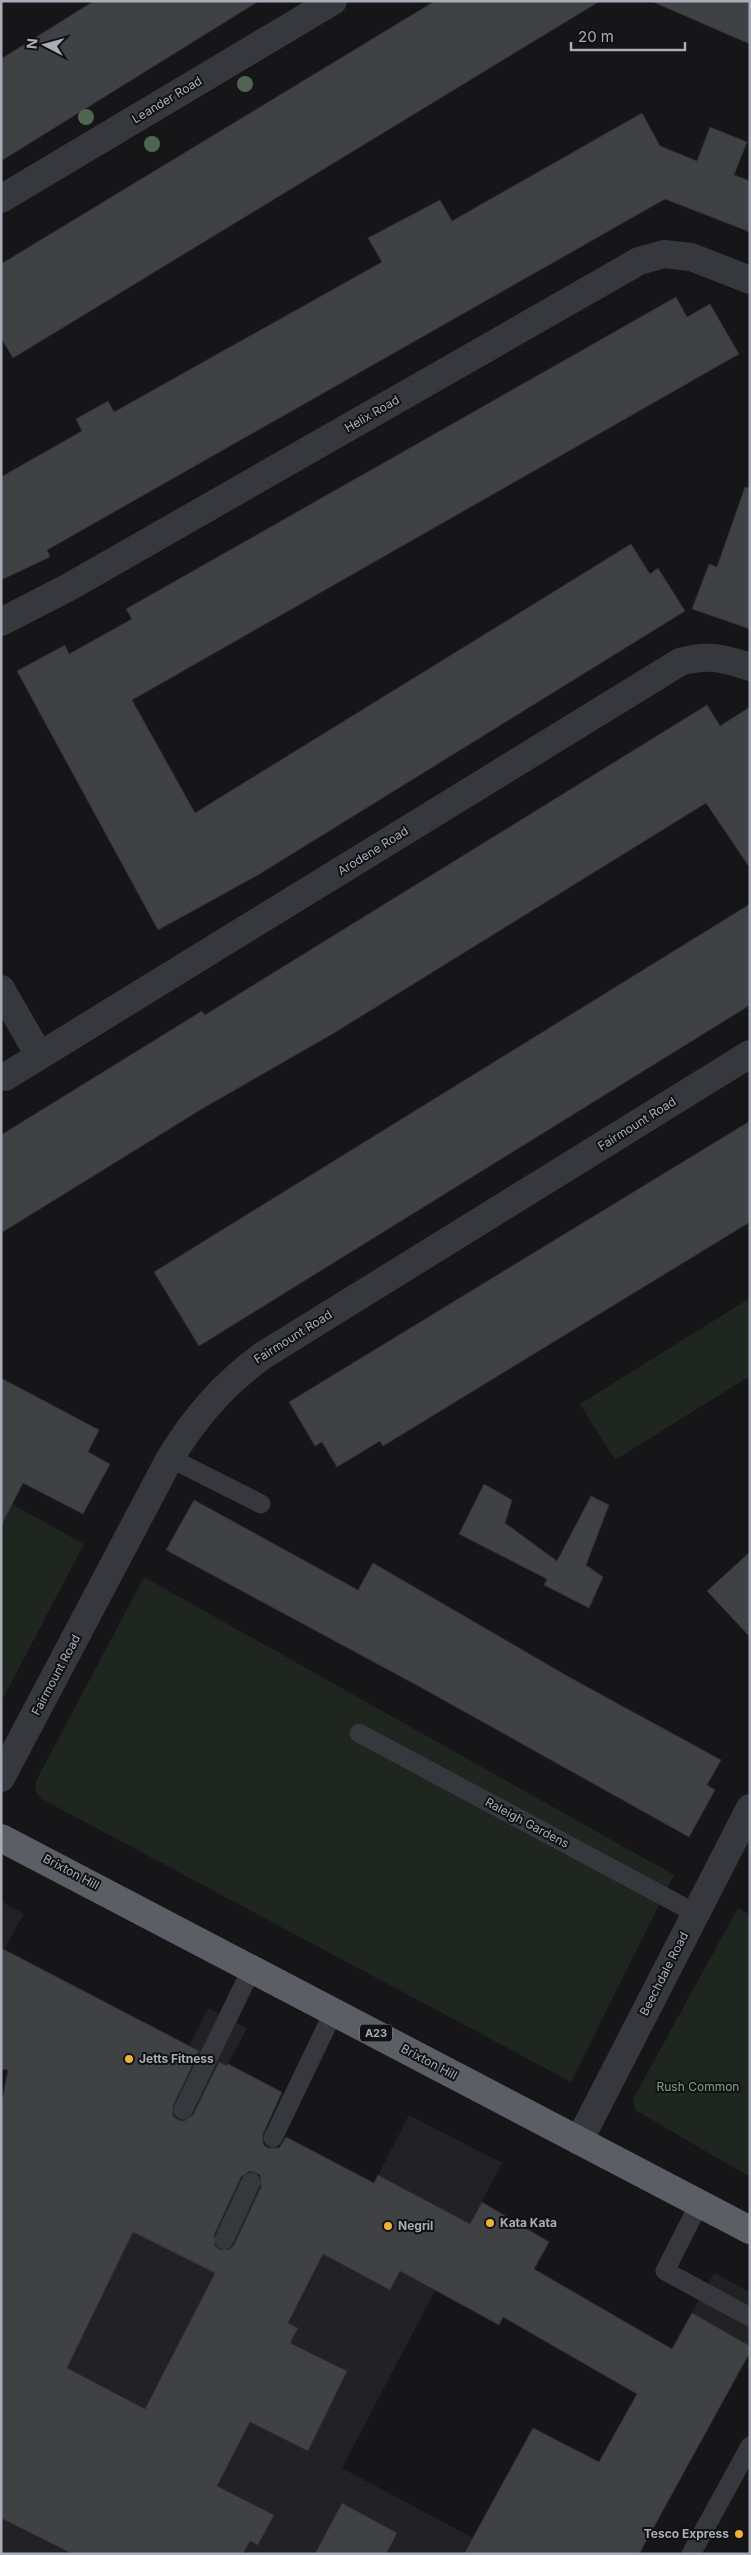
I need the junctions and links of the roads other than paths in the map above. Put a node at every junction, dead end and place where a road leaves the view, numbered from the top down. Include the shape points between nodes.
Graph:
1 (333, 1) edge
2 (1, 199) edge
3 (750, 280) edge
4 (1, 622) edge
5 (750, 667) edge
6 (1, 989) edge
7 (750, 1054) edge
8 (39, 1055) junction
9 (5, 1077) dead end
10 (170, 1458) junction
11 (261, 1504) dead end
12 (359, 1733) dead end
13 (1, 1778) edge
14 (750, 1808) edge
15 (1, 1838) edge
16 (695, 1913) junction
17 (252, 1968) junction
18 (334, 2011) junction
19 (183, 2110) dead end
20 (272, 2138) dead end
21 (578, 2141) junction
22 (251, 2182) dead end
23 (699, 2204) junction
24 (750, 2230) edge
25 (224, 2240) dead end
26 (748, 2316) dead end
27 (750, 2446) edge
28 (691, 2554) edge

1 - 2 street, Leander Road
3 - 4 street, Helix Road via 691,257 664,254 639,261 78,582
5 - 8 street, Arodene Road via 702,656 680,662
6 - 8 street
7 - 10 street, Fairmount Road via 262,1356 216,1396 192,1423
8 - 9 street, Arodene Road
10 - 11 lane
10 - 13 street, Fairmount Road
12 - 16 lane, Raleigh Gardens
14 - 16 street, Beechdale Road
15 - 17 highway, Brixton Hill / A23
16 - 21 street, Beechdale Road
17 - 18 highway, Brixton Hill / A23
17 - 19 lane
18 - 20 lane
18 - 21 highway, Brixton Hill / A23
21 - 23 highway, Brixton Hill / A23
22 - 25 lane
23 - 24 highway, Brixton Hill / A23
23 - 26 lane via 665,2271
27 - 28 lane

